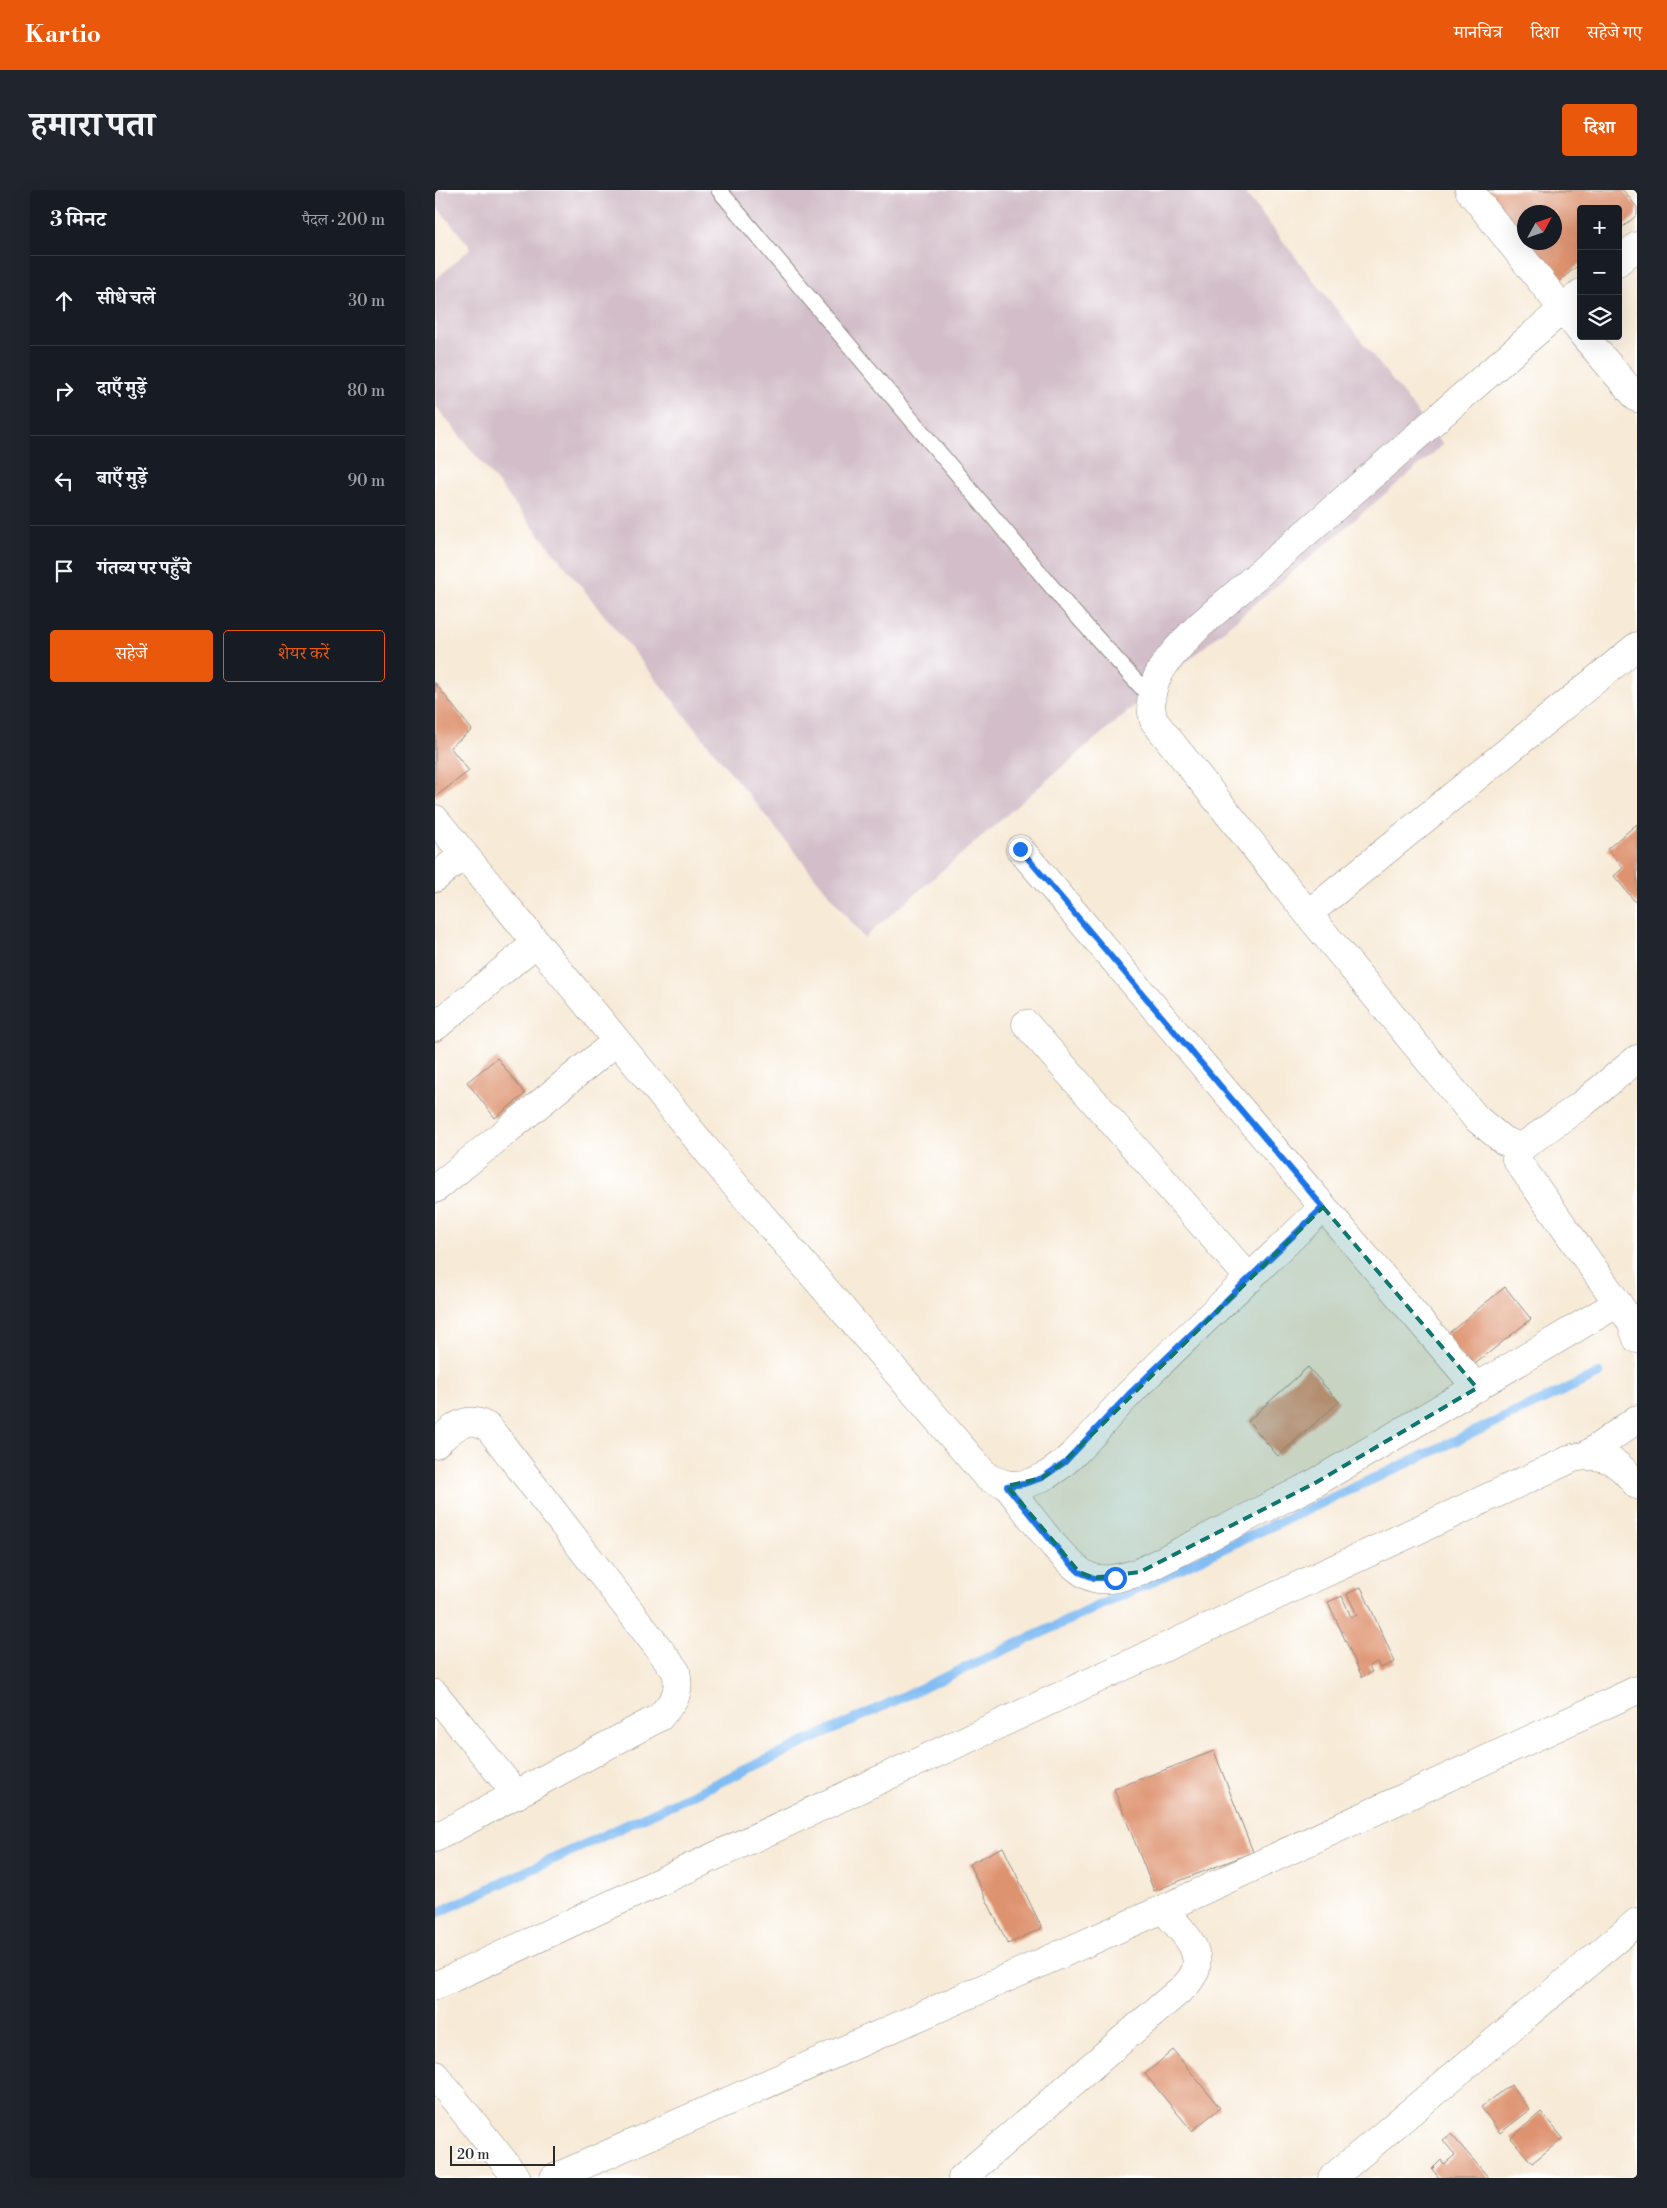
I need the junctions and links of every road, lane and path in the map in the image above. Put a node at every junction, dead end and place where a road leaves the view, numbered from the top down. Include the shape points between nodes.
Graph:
1 (719, 190) edge
2 (1469, 190) edge
3 (1637, 246) edge
4 (1622, 259) edge
5 (1571, 301) edge
6 (1577, 320) edge
7 (1587, 340) edge
8 (1637, 398) edge
9 (1637, 646) edge
10 (1151, 698) junction
11 (435, 819) edge
12 (1020, 849) dead end
13 (463, 854) junction
14 (435, 878) edge
15 (1308, 914) junction
16 (536, 943) junction
17 (1026, 1024) dead end
18 (435, 1026) edge
19 (617, 1041) junction
20 (1637, 1059) edge
21 (1522, 1147) junction
22 (435, 1189) edge
23 (1323, 1207) junction
24 (1249, 1279) junction
25 (1631, 1323) edge
26 (1477, 1388) junction
27 (1637, 1420) edge
28 (435, 1444) edge
29 (1587, 1455) junction
30 (1637, 1485) edge
31 (1007, 1486) junction
32 (1637, 1690) edge
33 (435, 1694) edge
34 (517, 1795) junction
35 (435, 1838) edge
36 (1163, 1909) junction
37 (1637, 1922) edge
38 (435, 1986) edge
39 (435, 2075) edge
40 (517, 2178) edge
41 (554, 2178) edge
42 (962, 2178) edge
43 (1332, 2178) edge

1 - 10 lane via 1067,605
2 - 5 street
3 - 4 street
5 - 6 street
5 - 10 street via 1199,626 1165,663
7 - 8 street
9 - 15 street
10 - 15 street via 1154,721
11 - 13 street
12 - 23 street
13 - 14 street
13 - 16 street
15 - 21 street via 1476,1118 1504,1141
16 - 18 street
16 - 19 street
17 - 24 street
19 - 22 street
19 - 31 street via 731,1180 987,1477
20 - 21 street
21 - 25 street via 1515,1160
23 - 24 street
23 - 26 street
24 - 31 street via 1129,1394 1065,1462 1042,1478
25 - 26 street
26 - 31 street via 1315,1483 1140,1572 1115,1578 1094,1578 1079,1572
27 - 29 street
28 - 34 street via 467,1421 479,1421 489,1428 676,1672 679,1683 677,1694 659,1717
29 - 30 street via 1610,1459 1621,1466
29 - 38 street via 1501,1490
32 - 36 street
33 - 34 street
34 - 35 street
36 - 41 street
36 - 42 street via 1190,1941 1197,1958 1196,1970 1186,1985
37 - 43 street
39 - 40 street

